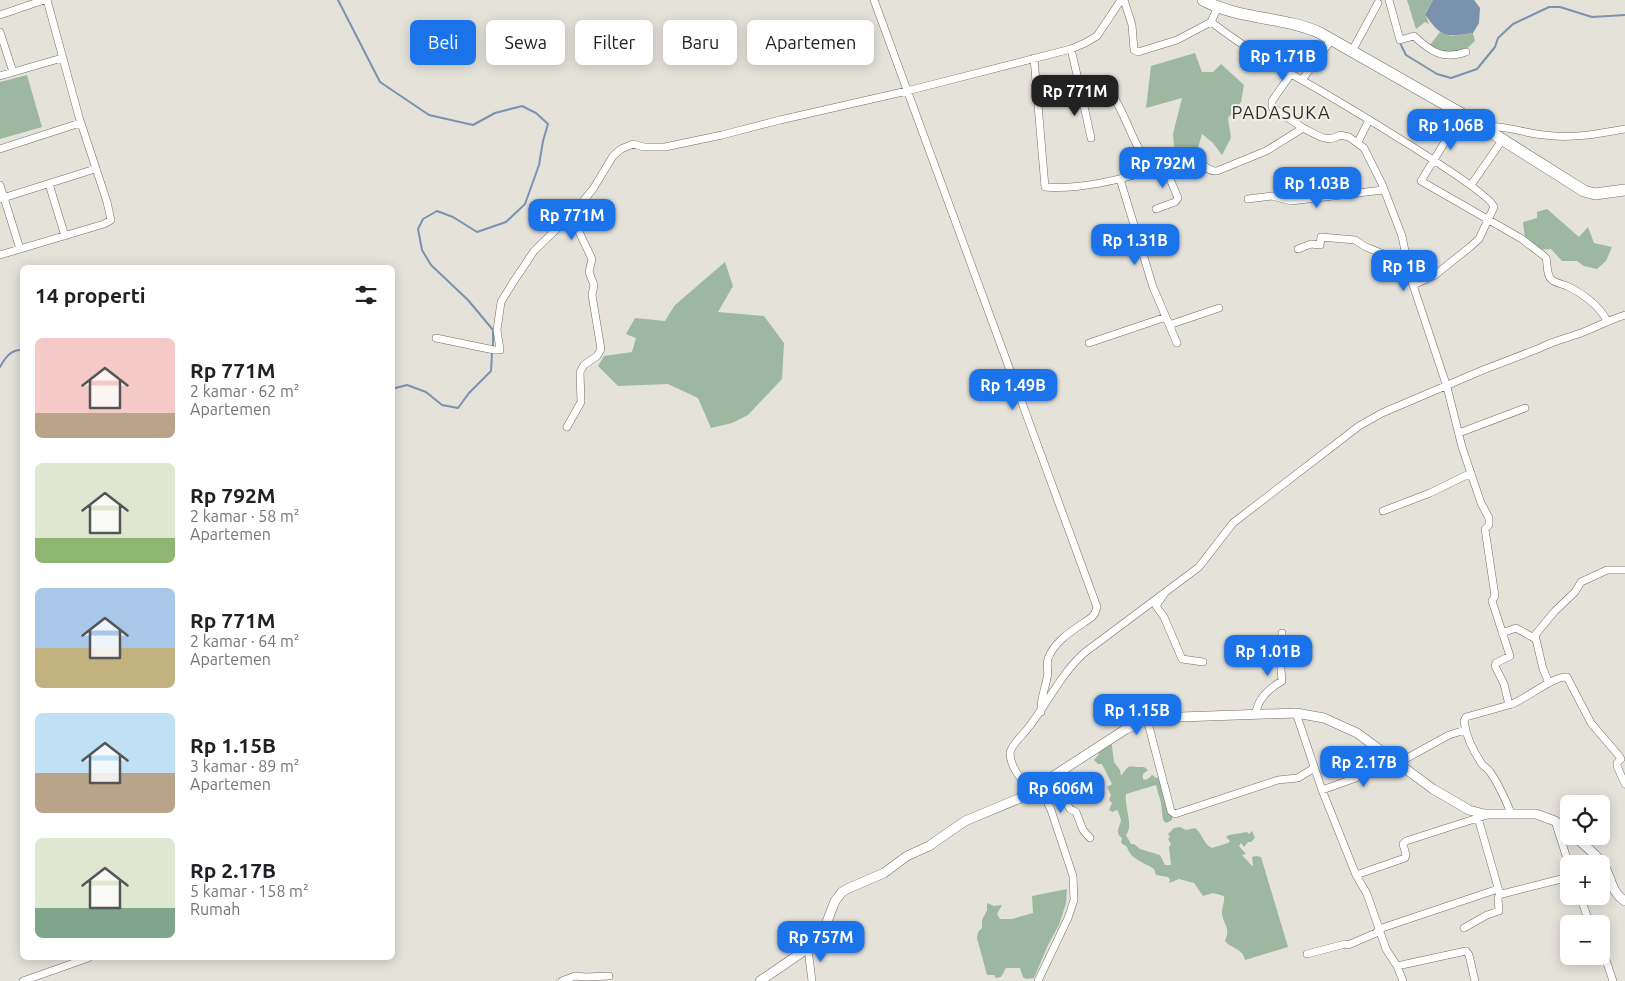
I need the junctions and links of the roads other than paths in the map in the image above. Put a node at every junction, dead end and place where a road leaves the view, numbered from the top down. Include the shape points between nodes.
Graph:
1 (45, 0) edge
2 (874, 0) edge
3 (1122, 0) edge
4 (1203, 0) edge
5 (1389, 0) edge
6 (1378, 3) dead end
7 (1218, 8) junction
8 (0, 15) edge
9 (1211, 22) junction
10 (0, 32) edge
11 (1332, 39) junction
12 (1071, 49) junction
13 (1352, 51) junction
14 (1466, 52) dead end
15 (62, 58) junction
16 (1034, 58) junction
17 (13, 72) junction
18 (1291, 74) junction
19 (0, 76) edge
20 (1302, 80) junction
21 (907, 91) junction
22 (1081, 92) junction
23 (1462, 114) junction
24 (1369, 120) junction
25 (80, 123) junction
26 (1480, 126) junction
27 (1303, 128) junction
28 (1625, 129) edge
29 (1091, 138) dead end
30 (1503, 139) junction
31 (1358, 142) junction
32 (0, 149) edge
33 (1433, 161) junction
34 (1165, 168) junction
35 (95, 169) junction
36 (1151, 170) junction
37 (1120, 179) junction
38 (49, 184) junction
39 (0, 185) edge
40 (1471, 185) junction
41 (1383, 190) junction
42 (1625, 190) edge
43 (2, 198) edge
44 (1248, 199) dead end
45 (1156, 209) dead end
46 (570, 215) junction
47 (1487, 220) junction
48 (66, 236) junction
49 (20, 249) junction
50 (1298, 249) dead end
51 (0, 255) edge
52 (1408, 264) junction
53 (1413, 285) junction
54 (1219, 308) dead end
55 (1625, 315) edge
56 (1166, 317) junction
57 (1607, 321) junction
58 (1169, 325) junction
59 (436, 338) dead end
60 (1089, 343) dead end
61 (1177, 343) dead end
62 (1447, 387) junction
63 (1525, 408) dead end
64 (567, 427) dead end
65 (1459, 433) junction
66 (1471, 473) junction
67 (1383, 511) dead end
68 (1625, 570) edge
69 (1168, 590) junction
70 (1282, 633) dead end
71 (1502, 633) junction
72 (1534, 638) junction
73 (1203, 662) dead end
74 (1550, 683) junction
75 (1509, 705) junction
76 (1040, 712) junction
77 (1296, 713) junction
78 (1256, 714) junction
79 (1147, 719) junction
80 (1465, 730) junction
81 (1398, 763) junction
82 (1314, 768) junction
83 (1050, 777) junction
84 (1039, 784) junction
85 (1625, 784) edge
86 (1031, 790) junction
87 (1322, 790) junction
88 (1511, 813) junction
89 (1491, 814) junction
90 (1478, 818) junction
91 (1555, 821) junction
92 (1560, 825) edge
93 (1090, 838) dead end
94 (1584, 845) edge
95 (1566, 855) edge
96 (1356, 875) junction
97 (1560, 879) edge
98 (1499, 891) junction
99 (1625, 901) edge
100 (1464, 928) dead end
101 (1379, 929) junction
102 (808, 949) junction
103 (1307, 954) dead end
104 (76, 960) edge
105 (1608, 965) edge
106 (1398, 966) junction
107 (609, 976) dead end
108 (23, 981) edge
109 (562, 981) edge
110 (760, 981) edge
111 (812, 981) edge
112 (1038, 981) edge
113 (1403, 981) edge
114 (1475, 981) edge
115 (1613, 981) edge

1 - 8 street
1 - 15 street
2 - 21 street
3 - 9 street via 1132,25 1134,50 1138,52 1177,40
3 - 12 street via 1097,36
4 - 7 main road
5 - 14 street via 1400,40 1414,36 1425,46 1446,56
6 - 13 street
7 - 9 street
7 - 11 main road via 1306,28
9 - 18 street
10 - 17 street
11 - 13 main road
11 - 20 street
12 - 16 street
12 - 22 street
13 - 23 main road
15 - 17 street
15 - 25 street
16 - 21 street
16 - 37 street via 1044,186
17 - 19 street
18 - 20 street
18 - 27 street via 1271,104 1274,110
20 - 24 street
21 - 46 street via 665,147 627,146 613,156 593,189
21 - 76 street via 1097,607 1092,616 1064,637 1051,652
22 - 29 street
22 - 36 street via 1113,96
23 - 26 main road
23 - 33 street
24 - 31 street
24 - 33 street
25 - 32 street
25 - 35 street
26 - 28 street via 1499,125 1558,136
26 - 30 main road
27 - 31 street via 1329,140 1340,134
27 - 34 street via 1266,151 1217,171 1209,170 1196,160
30 - 40 street
30 - 42 main road via 1584,191 1595,194
31 - 41 street via 1364,148
33 - 40 street
33 - 47 street via 1421,181
34 - 36 street
34 - 45 street via 1178,198
35 - 38 street
35 - 48 street via 111,220
36 - 37 street
37 - 56 street via 1151,281
38 - 43 street
38 - 48 street
39 - 43 street
40 - 47 street via 1493,204
41 - 44 street via 1290,201 1272,196
41 - 52 street via 1402,236
43 - 49 street
46 - 59 street via 534,251 501,302 497,330 500,350
46 - 64 street via 592,259 589,272 594,285 592,295 601,349 580,372 581,402
47 - 53 street via 1478,239 1470,247 1435,275
47 - 57 street via 1543,254 1552,279 1600,308
48 - 49 street
49 - 51 street
50 - 52 street via 1311,244 1320,245 1321,237 1353,240
52 - 53 street
53 - 62 street
54 - 58 street
55 - 57 street
56 - 58 street
56 - 60 street
57 - 62 street
58 - 61 street
62 - 65 street
62 - 69 street via 1382,413 1359,426 1233,523 1199,567
63 - 65 street
65 - 66 street
66 - 67 street
66 - 71 street via 1489,518 1486,529 1495,596 1492,601
68 - 72 street via 1604,571 1581,582
69 - 73 street via 1156,606 1182,659
69 - 76 street via 1075,661
70 - 78 street via 1282,681 1256,704
71 - 72 street via 1516,628
71 - 75 street via 1510,656 1495,666
72 - 74 street
74 - 75 street
74 - 85 street via 1567,677 1590,723 1620,757 1617,766
75 - 80 street via 1466,717
76 - 86 street via 1010,754 1018,776
77 - 78 street
77 - 81 street via 1324,718 1347,728
77 - 82 street
78 - 79 street
79 - 82 street via 1171,811 1175,814 1278,780 1298,778
79 - 83 street via 1126,728
80 - 81 street via 1449,735
80 - 88 street via 1470,745 1499,786
81 - 87 street
81 - 89 street via 1456,804 1474,812
82 - 87 street
83 - 84 street
83 - 93 street via 1070,809 1076,812
84 - 86 street
84 - 112 street via 1054,816 1073,876 1074,900
86 - 102 street via 958,826 884,873 842,892 835,901 822,937
87 - 96 street
88 - 89 street
88 - 91 street via 1536,814
89 - 90 street
90 - 96 street via 1406,842 1403,844 1405,858
90 - 98 street
91 - 92 street
91 - 95 street
94 - 99 street via 1602,862 1615,890
96 - 101 street via 1367,894
97 - 98 street via 1504,894
98 - 100 street via 1499,911
98 - 101 street
101 - 103 street via 1376,934 1348,945
101 - 106 street via 1386,949
102 - 110 street
102 - 111 street
104 - 108 street
105 - 115 street
106 - 113 street
106 - 114 street via 1466,951
107 - 109 street via 575,976

